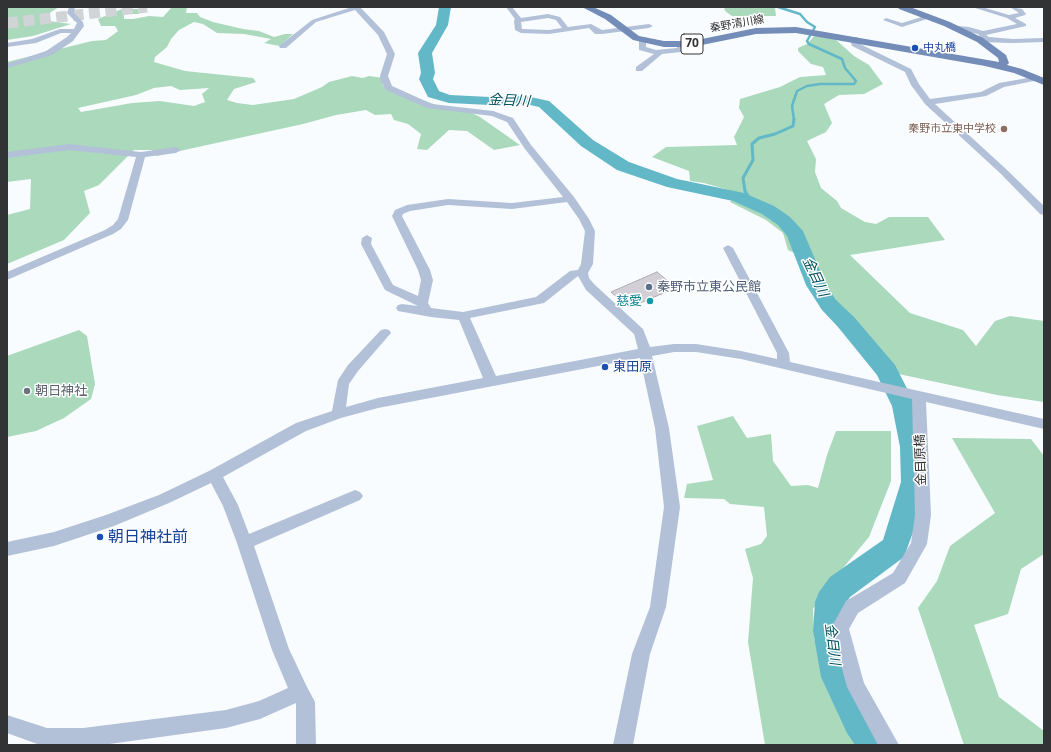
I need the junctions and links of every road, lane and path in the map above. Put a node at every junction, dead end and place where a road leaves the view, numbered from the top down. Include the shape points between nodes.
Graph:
1 (72, 7) edge
2 (356, 7) edge
3 (586, 7) edge
4 (902, 7) edge
5 (975, 7) edge
6 (1013, 7) edge
7 (509, 8) dead end
8 (547, 8) edge
9 (548, 16) junction
10 (928, 17) junction
11 (1009, 17) junction
12 (519, 20) junction
13 (886, 20) dead end
14 (649, 26) dead end
15 (566, 29) junction
16 (624, 30) junction
17 (76, 31) junction
18 (984, 37) junction
19 (642, 39) junction
20 (854, 39) junction
21 (1044, 40) edge
22 (681, 44) junction
23 (7, 45) edge
24 (283, 46) dead end
25 (659, 53) junction
26 (7, 66) edge
27 (1001, 66) junction
28 (639, 69) dead end
29 (1040, 80) edge
30 (928, 102) junction
31 (176, 150) dead end
32 (7, 155) edge
33 (141, 155) junction
34 (570, 200) junction
35 (1044, 212) edge
36 (367, 238) dead end
37 (728, 248) dead end
38 (582, 273) junction
39 (7, 276) edge
40 (424, 307) junction
41 (402, 308) dead end
42 (463, 316) junction
43 (385, 333) dead end
44 (646, 352) junction
45 (784, 364) junction
46 (491, 382) junction
47 (915, 398) junction
48 (338, 414) junction
49 (1044, 424) edge
50 (214, 475) junction
51 (355, 496) dead end
52 (245, 543) junction
53 (7, 549) edge
54 (299, 692) junction
55 (7, 724) edge
56 (306, 745) edge
57 (623, 745) edge
58 (889, 745) edge

1 - 17 street via 70,13 80,22
2 - 24 street via 314,20
2 - 34 street via 381,34 391,54 384,76 389,88 430,106 493,114 510,120
3 - 16 main road, 秦野清川線 / 70 via 608,17
4 - 10 main road
5 - 11 street
6 - 11 street via 1023,14
7 - 12 street
8 - 9 street
9 - 12 street
9 - 15 street via 558,18
10 - 13 street via 902,25
10 - 18 main road
11 - 18 street via 1024,25
12 - 15 street via 517,21 521,32
14 - 16 street
15 - 16 street via 591,26 599,32
16 - 19 main road, 秦野清川線 / 70
17 - 23 street via 60,31 32,41
17 - 26 street via 70,39 49,53
18 - 21 street via 1013,41
18 - 27 main road via 1003,57 1004,63
19 - 22 main road, 秦野清川線 / 70 via 664,44
19 - 25 street via 642,48
20 - 22 main road, 秦野清川線 / 70 via 783,29
20 - 27 main road, 70
20 - 30 street via 855,44 908,72
22 - 25 street via 681,50
25 - 28 street
27 - 29 main road, 70
29 - 30 street via 1002,85 984,94
30 - 35 street
31 - 33 street
32 - 33 street via 69,147
33 - 39 street via 123,220 117,227
34 - 38 street via 584,218 590,231 587,264
34 - 40 street via 512,206 448,202 407,208 399,212 397,216 426,275
36 - 40 street via 366,244 389,287
37 - 45 street via 783,354
38 - 42 street via 574,273 540,300
38 - 44 street via 590,287 639,332
40 - 41 street
40 - 42 street via 431,313
42 - 46 street
43 - 48 street via 343,383
44 - 45 street via 696,348
44 - 46 street
44 - 57 street via 662,428 672,507 658,607 641,654
45 - 47 street
46 - 48 street via 378,403
47 - 49 street
47 - 58 street, 金目原橋 via 923,514 919,544 899,578 852,607 840,628 856,687
48 - 50 street via 277,439
50 - 52 street via 230,505
50 - 53 street via 109,521 54,539
51 - 52 street
52 - 54 street via 280,650
54 - 55 street via 260,710 226,719 83,738 48,738
54 - 56 street via 306,702

